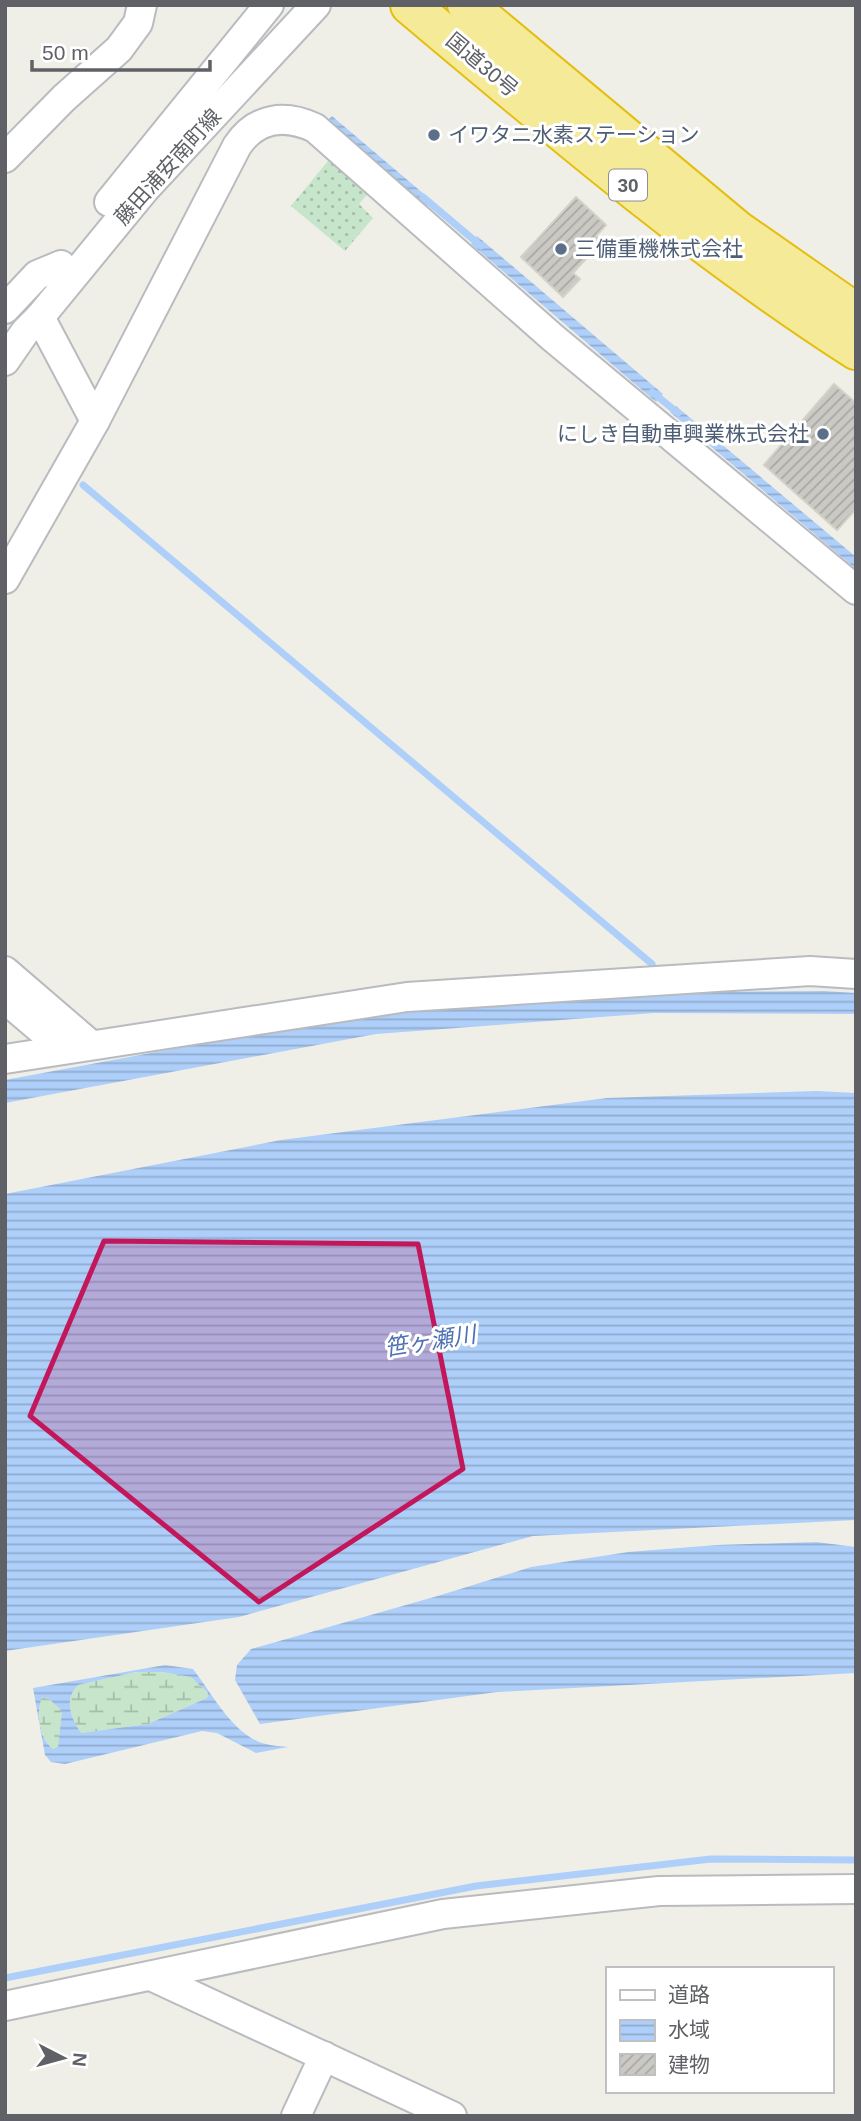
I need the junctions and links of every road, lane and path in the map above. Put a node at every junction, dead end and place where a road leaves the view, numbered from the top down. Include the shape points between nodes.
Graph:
1 (142, 5) edge
2 (269, 5) edge
3 (316, 5) edge
4 (410, 5) edge
5 (467, 5) edge
6 (5, 158) edge
7 (61, 265) junction
8 (5, 309) edge
9 (856, 313) edge
10 (32, 325) junction
11 (856, 349) edge
12 (5, 361) edge
13 (95, 421) junction
14 (5, 579) edge
15 (856, 590) edge
16 (5, 971) edge
17 (856, 974) edge
18 (5, 999) edge
19 (78, 1047) junction
20 (5, 1059) edge
21 (856, 1889) edge
22 (151, 1976) junction
23 (5, 2006) edge
24 (320, 2064) junction
25 (296, 2116) edge
26 (452, 2116) edge

1 - 6 street via 138,23 119,49
2 - 7 street, 藤田浦安南町線
3 - 10 street, 藤田浦安南町線 via 145,188
4 - 11 highway, 国道30号 / 30 via 671,220 785,304
5 - 9 highway, 国道30号 / 30 via 717,214
7 - 8 street via 37,275
7 - 10 street, 藤田浦安南町線 via 37,300
10 - 12 street, 藤田浦安南町線
10 - 13 street
13 - 14 street
13 - 15 street via 243,136 267,122 298,120 315,128 552,337
16 - 19 street
17 - 19 street via 810,971 407,997
18 - 19 street
19 - 20 street
21 - 22 street via 659,1891 443,1914
22 - 23 street
22 - 24 street
24 - 25 street
24 - 26 street

